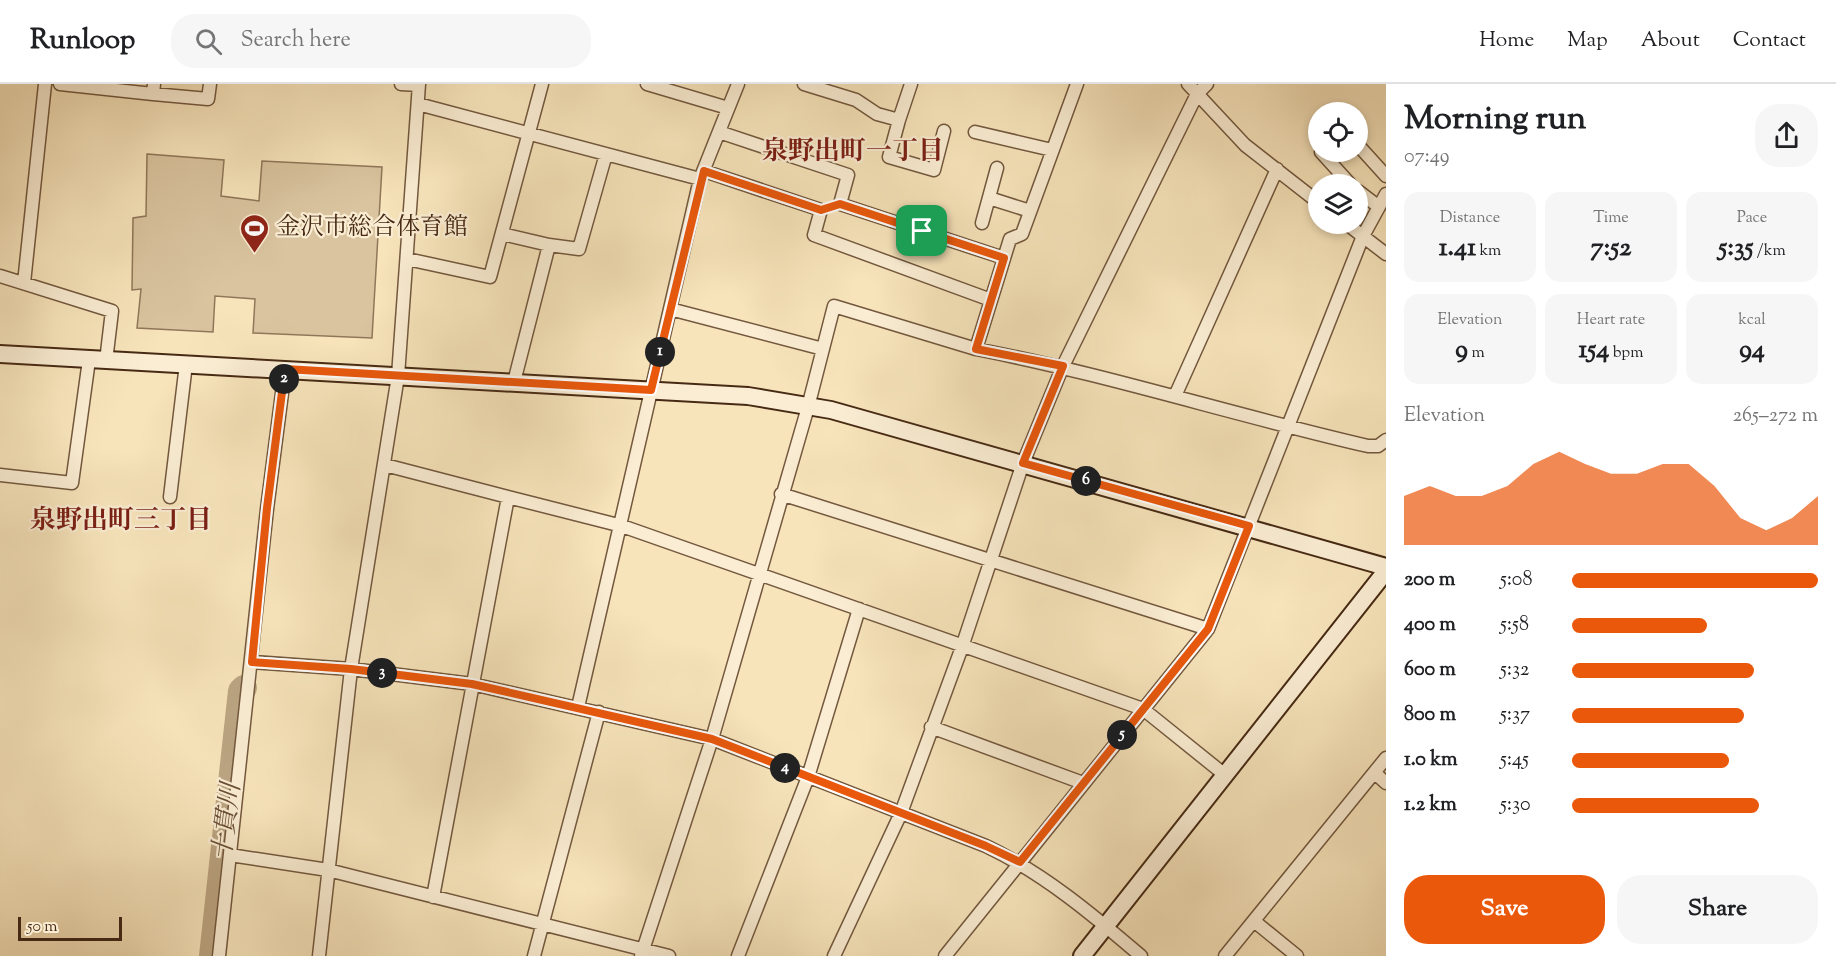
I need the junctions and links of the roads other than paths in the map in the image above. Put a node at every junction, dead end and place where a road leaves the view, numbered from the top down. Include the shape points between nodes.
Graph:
1 (45, 84) edge
2 (60, 84) edge
3 (210, 84) edge
4 (401, 84) edge
5 (542, 84) edge
6 (647, 84) edge
7 (738, 84) edge
8 (804, 84) edge
9 (911, 84) edge
10 (1077, 84) edge
11 (1188, 84) edge
12 (1207, 84) edge
13 (419, 85) edge
14 (153, 89) edge
15 (1197, 93) junction
16 (418, 104) junction
17 (728, 108) junction
18 (899, 120) junction
19 (944, 131) dead end
20 (719, 132) junction
21 (975, 132) dead end
22 (530, 134) junction
23 (1052, 150) junction
24 (606, 154) junction
25 (1368, 156) edge
26 (1331, 162) edge
27 (997, 168) dead end
28 (1277, 169) junction
29 (1341, 174) edge
30 (702, 175) junction
31 (1386, 176) edge
32 (1308, 194) edge
33 (1386, 194) edge
34 (989, 198) junction
35 (1368, 199) edge
36 (840, 204) junction
37 (1379, 207) junction
38 (821, 210) junction
39 (1030, 211) junction
40 (982, 223) dead end
41 (502, 234) junction
42 (1360, 234) edge
43 (1363, 236) junction
44 (549, 245) junction
45 (1386, 254) edge
46 (1004, 258) junction
47 (407, 259) junction
48 (0, 276) edge
49 (24, 283) junction
50 (991, 300) junction
51 (670, 309) junction
52 (823, 348) junction
53 (976, 349) junction
54 (0, 354) edge
55 (89, 360) junction
56 (106, 361) junction
57 (186, 364) junction
58 (1063, 366) junction
59 (285, 369) junction
60 (398, 376) junction
61 (514, 382) junction
62 (651, 390) junction
63 (1175, 396) junction
64 (808, 407) junction
65 (1290, 427) junction
66 (1386, 440) edge
67 (1023, 463) junction
68 (385, 465) junction
69 (0, 475) edge
70 (781, 494) junction
71 (170, 496) dead end
72 (508, 497) junction
73 (622, 526) junction
74 (1249, 526) junction
75 (990, 560) junction
76 (1386, 569) edge
77 (760, 574) junction
78 (860, 609) junction
79 (1208, 629) junction
80 (962, 647) junction
81 (252, 662) junction
82 (351, 669) junction
83 (472, 684) junction
84 (578, 707) junction
85 (1143, 709) junction
86 (599, 712) junction
87 (931, 727) junction
88 (712, 739) junction
89 (1386, 758) edge
90 (1375, 773) junction
91 (1225, 775) junction
92 (808, 777) junction
93 (1083, 783) junction
94 (1386, 783) edge
95 (901, 813) junction
96 (230, 855) junction
97 (1020, 862) junction
98 (328, 870) junction
99 (433, 897) junction
100 (1254, 921) junction
101 (544, 924) junction
102 (1107, 927) junction
103 (642, 953) edge
104 (219, 956) edge
105 (319, 956) edge
106 (534, 956) edge
107 (669, 956) edge
108 (738, 956) edge
109 (834, 956) edge
110 (945, 956) edge
111 (1082, 956) edge
112 (1141, 956) edge
113 (1225, 956) edge
114 (1297, 956) edge

1 - 49 street
2 - 14 street
3 - 14 street via 208,99
4 - 13 street
5 - 22 street
6 - 17 street
7 - 17 street
8 - 18 street via 856,100 877,114
9 - 18 street
10 - 23 street
11 - 15 street
12 - 15 street
13 - 16 street
15 - 28 street via 1245,145
15 - 58 street
16 - 22 street
16 - 47 street
17 - 20 street
18 - 19 street via 889,157 934,170
20 - 30 street
20 - 36 street via 849,175
21 - 23 street
22 - 24 street
22 - 41 street
23 - 39 street
24 - 30 street
24 - 44 street via 579,249
25 - 31 street
26 - 29 street
27 - 34 street
28 - 32 street
28 - 63 street
30 - 38 street
30 - 51 street
33 - 37 street
34 - 39 street
34 - 40 street
35 - 37 street
36 - 38 street
36 - 46 street
37 - 43 street
38 - 50 street via 814,235
39 - 46 street via 1022,234 1010,239
41 - 44 street
41 - 47 street via 490,277
42 - 43 street
43 - 45 street
43 - 65 street
44 - 61 street
46 - 50 street
47 - 60 street
48 - 49 street
49 - 56 street via 112,311
50 - 53 street
51 - 52 street
51 - 62 street
52 - 53 street via 834,306
52 - 64 street
53 - 58 street
54 - 55 street
55 - 56 street
55 - 69 street via 72,483
56 - 57 street
57 - 59 street
57 - 71 street
58 - 63 street
58 - 67 street
59 - 60 street
59 - 81 street
60 - 61 street
60 - 68 street
61 - 62 street
62 - 64 street via 748,396
62 - 73 street
63 - 65 street
64 - 67 street
64 - 70 street
65 - 66 street via 1368,446 1378,446
65 - 74 street
67 - 74 street
67 - 75 street
68 - 72 street
68 - 82 street
70 - 75 street
70 - 77 street
72 - 73 street
72 - 83 street
73 - 77 street
73 - 84 street
74 - 76 street
74 - 79 street
75 - 79 street
75 - 80 street
76 - 91 street
77 - 78 street
77 - 88 street
78 - 80 street
78 - 92 street
79 - 85 street
80 - 85 street
80 - 87 street
81 - 82 street
81 - 96 street
82 - 83 street
82 - 98 street
83 - 84 street
83 - 99 street
84 - 86 street
85 - 91 street
85 - 93 street
86 - 88 street
86 - 101 street
87 - 93 street
87 - 95 street
88 - 92 street
88 - 103 street
89 - 90 street
90 - 94 street
90 - 100 street
91 - 102 street
92 - 95 street
92 - 108 street
93 - 97 street
95 - 97 street
95 - 109 street
96 - 98 street
96 - 104 street
97 - 102 street
97 - 110 street
98 - 99 street
98 - 105 street
99 - 101 street
100 - 113 street
100 - 114 street
101 - 103 street
101 - 106 street
102 - 111 street
102 - 112 street
103 - 107 street

